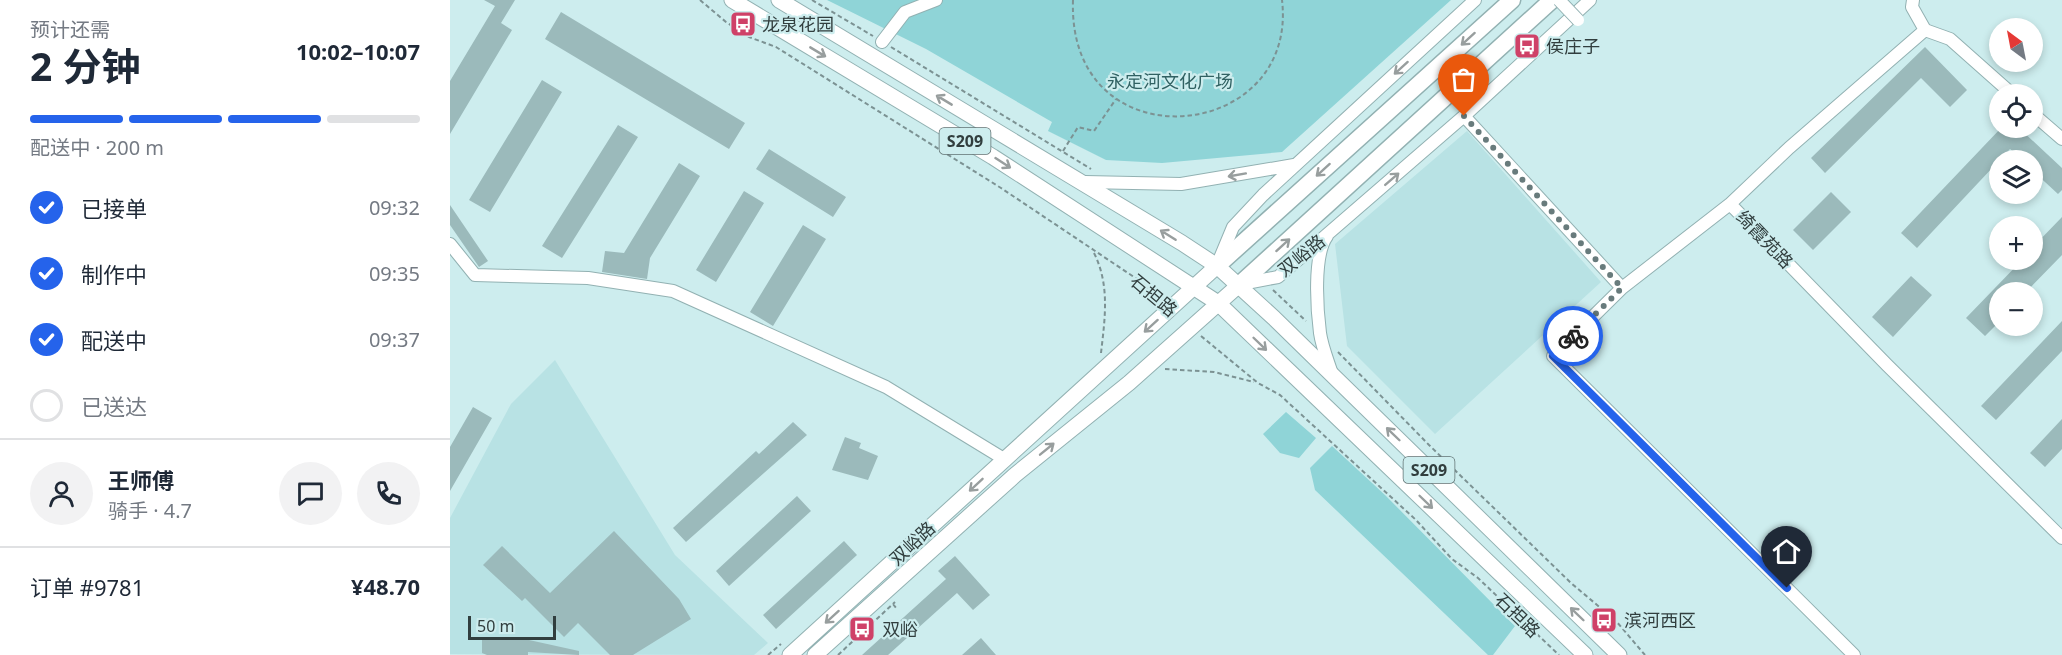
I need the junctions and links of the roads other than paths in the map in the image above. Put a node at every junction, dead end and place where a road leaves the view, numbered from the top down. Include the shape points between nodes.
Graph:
1 (732, 0) edge
2 (779, 0) edge
3 (936, 0) edge
4 (1475, 0) edge
5 (1512, 0) edge
6 (1552, 0) edge
7 (1559, 0) edge
8 (1590, 0) edge
9 (1913, 0) edge
10 (1578, 21) dead end
11 (1925, 30) junction
12 (882, 42) dead end
13 (2001, 84) edge
14 (1464, 116) junction
15 (2043, 123) edge
16 (2062, 140) edge
17 (1294, 165) junction
18 (1084, 183) junction
19 (1730, 204) junction
20 (1332, 231) junction
21 (450, 244) edge
22 (1217, 266) junction
23 (1239, 285) junction
24 (1195, 287) junction
25 (1622, 288) junction
26 (1218, 303) junction
27 (1333, 375) junction
28 (1004, 459) junction
29 (2062, 538) edge
30 (818, 654) edge
31 (790, 655) edge
32 (1585, 655) edge
33 (1619, 655) edge
34 (1854, 655) edge

1 -> 24 main road, 石担路 / S209 via 993,158
18 -> 2 main road, S209
3 - 12 street via 905,12
4 -> 17 street
5 -> 22 highway
23 -> 6 highway, 双峪路
7 - 10 street, bridge
8 - 14 street, 双峪路
9 - 11 street via 1912,7
11 - 13 street via 1950,39
11 - 19 street
20 -> 14 street, 双峪路
14 - 25 street
15 - 16 street
17 -> 18 street via 1181,184
17 - 22 street via 1233,227
22 -> 18 main road, S209
19 - 25 street, 绮霞苑路
19 - 29 street, 绮霞苑路
20 - 23 street, 双峪路 via 1278,277
20 - 27 street via 1322,243 1318,292 1320,335
21 - 28 street via 475,275 588,278 673,291 886,387
22 - 23 main road, S209
22 - 24 main road, 双峪路
23 - 26 main road, 双峪路
23 - 27 main road, S209
24 - 26 main road, 石担路 / S209
24 -> 28 main road, 双峪路
25 - 34 street, 绮霞苑路 via 1553,356
30 -> 26 main road, 双峪路 via 1016,475
26 -> 32 main road, 石担路 / S209
33 -> 27 main road, S209
28 -> 31 main road, 双峪路

